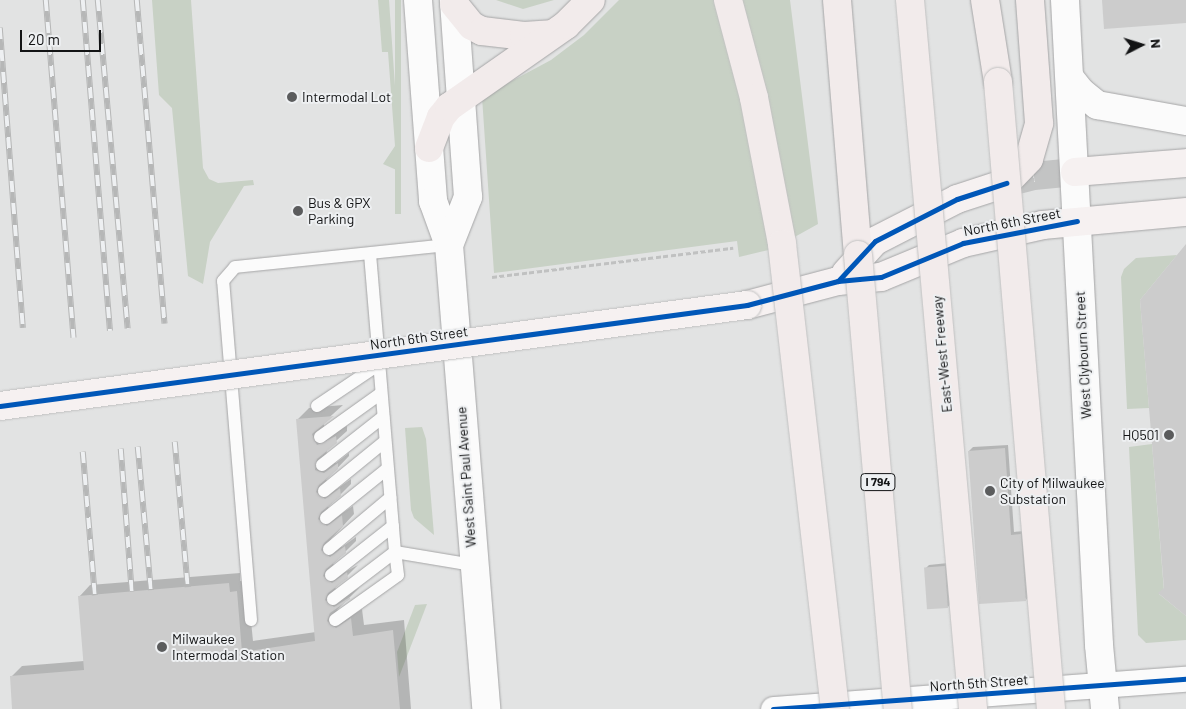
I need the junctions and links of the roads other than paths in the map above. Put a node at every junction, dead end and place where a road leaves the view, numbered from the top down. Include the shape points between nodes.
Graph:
1 (418, 0) edge
2 (591, 0) edge
3 (728, 0) edge
4 (836, 0) edge
5 (910, 0) edge
6 (985, 0) edge
7 (993, 0) edge
8 (1030, 0) edge
9 (1065, 0) edge
10 (454, 2) edge
11 (551, 34) junction
12 (1070, 78) junction
13 (998, 82) junction
14 (460, 97) junction
15 (1186, 121) edge
16 (429, 148) junction
17 (1186, 163) edge
18 (1075, 172) junction
19 (1006, 183) joint
20 (1186, 212) edge
21 (1077, 221) junction
22 (449, 245) junction
23 (370, 254) junction
24 (838, 281) junction
25 (378, 365) junction
26 (380, 394) junction
27 (0, 406) edge
28 (317, 406) dead end
29 (383, 417) junction
30 (320, 437) dead end
31 (384, 442) junction
32 (322, 465) dead end
33 (387, 468) junction
34 (324, 491) dead end
35 (390, 498) junction
36 (326, 518) dead end
37 (393, 526) junction
38 (329, 550) dead end
39 (395, 552) junction
40 (473, 566) junction
41 (331, 575) dead end
42 (333, 599) dead end
43 (251, 620) dead end
44 (335, 620) dead end
45 (1186, 679) edge
46 (1104, 697) edge
47 (800, 708) edge
48 (486, 709) edge
49 (773, 709) edge
50 (835, 709) edge
51 (898, 709) edge
52 (973, 709) edge
53 (1051, 709) edge

1 - 16 street, West Saint Paul Avenue
2 - 11 highway
3 - 50 highway, bridge via 754,98 782,244
4 - 51 highway, I 794, bridge
5 - 52 highway, East-West Freeway, bridge
6 - 13 highway
7 - 13 highway
8 - 19 highway via 1039,123 1029,159
9 - 12 street, West Clybourn Street
10 - 11 highway via 472,26 482,31 524,36
10 - 14 street, West Saint Paul Avenue
11 - 14 highway
12 - 15 street via 1080,92 1097,104
12 - 18 street, West Clybourn Street
13 - 53 highway, bridge
14 - 16 highway via 441,117
14 - 22 street, West Saint Paul Avenue via 468,197
16 - 22 street, West Saint Paul Avenue via 433,201
17 - 18 main road
18 - 21 street, West Clybourn Street
19 - 24 main road via 957,199 875,241
20 - 21 main road, North 6th Street
21 - 24 main road, North 6th Street via 963,243 881,277
21 - 46 street, West Clybourn Street via 1098,645
22 - 23 lane
22 - 40 street, West Saint Paul Avenue
23 - 25 lane
23 - 43 lane via 235,267 223,281
24 - 27 main road, North 6th Street, bridge via 747,305
25 - 26 lane
25 - 28 lane
26 - 29 lane
26 - 30 lane
29 - 31 lane
29 - 32 lane
31 - 33 lane
31 - 34 lane
33 - 35 lane
33 - 36 lane
35 - 37 lane
35 - 38 lane
37 - 39 lane
37 - 41 lane
39 - 40 lane
39 - 42 lane
39 - 44 lane via 398,575
40 - 48 street, West Saint Paul Avenue
45 - 46 street, North 5th Street
46 - 47 street, North 5th Street
47 - 49 street, North 5th Street

